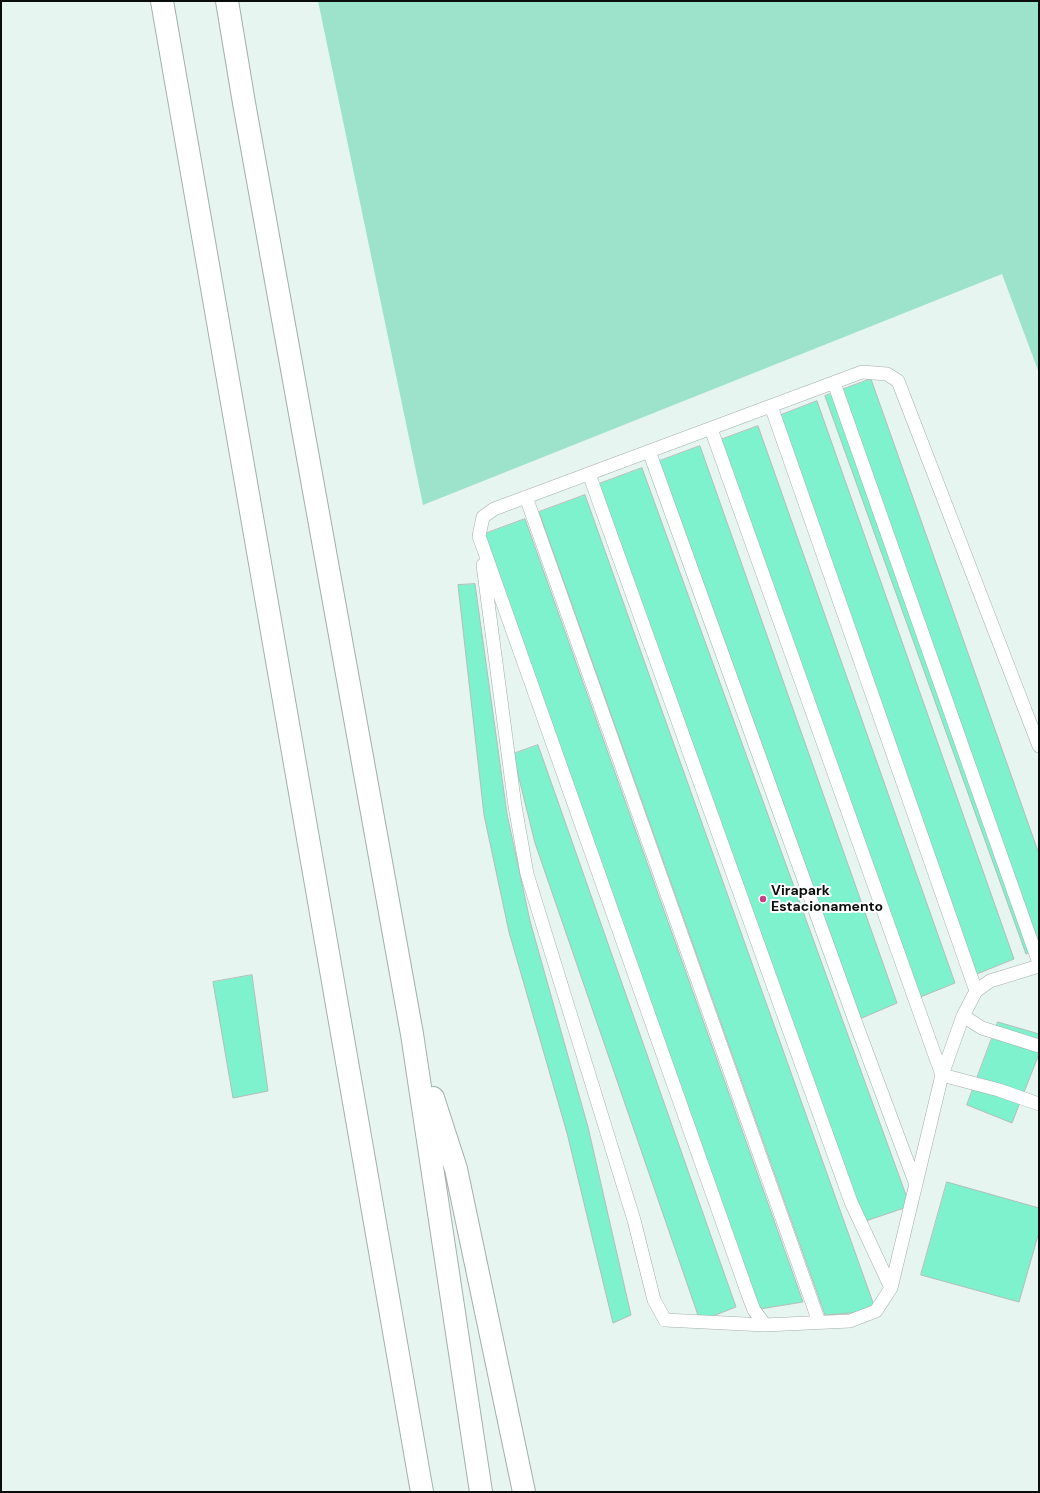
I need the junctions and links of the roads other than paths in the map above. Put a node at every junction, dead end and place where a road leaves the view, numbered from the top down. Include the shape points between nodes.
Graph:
1 (162, 1) edge
2 (227, 1) edge
3 (834, 383) junction
4 (771, 406) junction
5 (711, 428) junction
6 (649, 452) junction
7 (589, 474) junction
8 (526, 497) junction
9 (479, 536) junction
10 (1039, 746) edge
11 (1039, 965) edge
12 (976, 991) junction
13 (963, 1016) junction
14 (412, 1034) junction
15 (1039, 1046) edge
16 (942, 1075) junction
17 (1039, 1104) edge
18 (915, 1182) junction
19 (891, 1288) junction
20 (819, 1322) junction
21 (765, 1325) junction
22 (422, 1492) edge
23 (481, 1492) edge
24 (524, 1492) edge

1 - 22 highway
2 - 14 highway
3 - 4 lane
3 - 10 lane via 862,372 887,374 898,381
3 - 11 lane
4 - 5 lane
4 - 12 lane
5 - 6 lane
5 - 16 lane
6 - 7 lane
6 - 18 lane
7 - 8 lane
7 - 19 lane via 851,1202
8 - 9 lane via 494,509 483,517
8 - 20 lane
9 - 21 lane via 749,1297 754,1310
9 - 21 lane via 515,806 527,874 634,1220 654,1300 666,1320
11 - 12 lane via 990,981
12 - 13 lane
13 - 15 lane via 982,1028
13 - 16 lane
14 - 23 highway
14 - 24 highway via 456,1169
16 - 17 lane
16 - 18 lane
18 - 19 lane
19 - 20 lane via 876,1311 850,1321
20 - 21 lane

